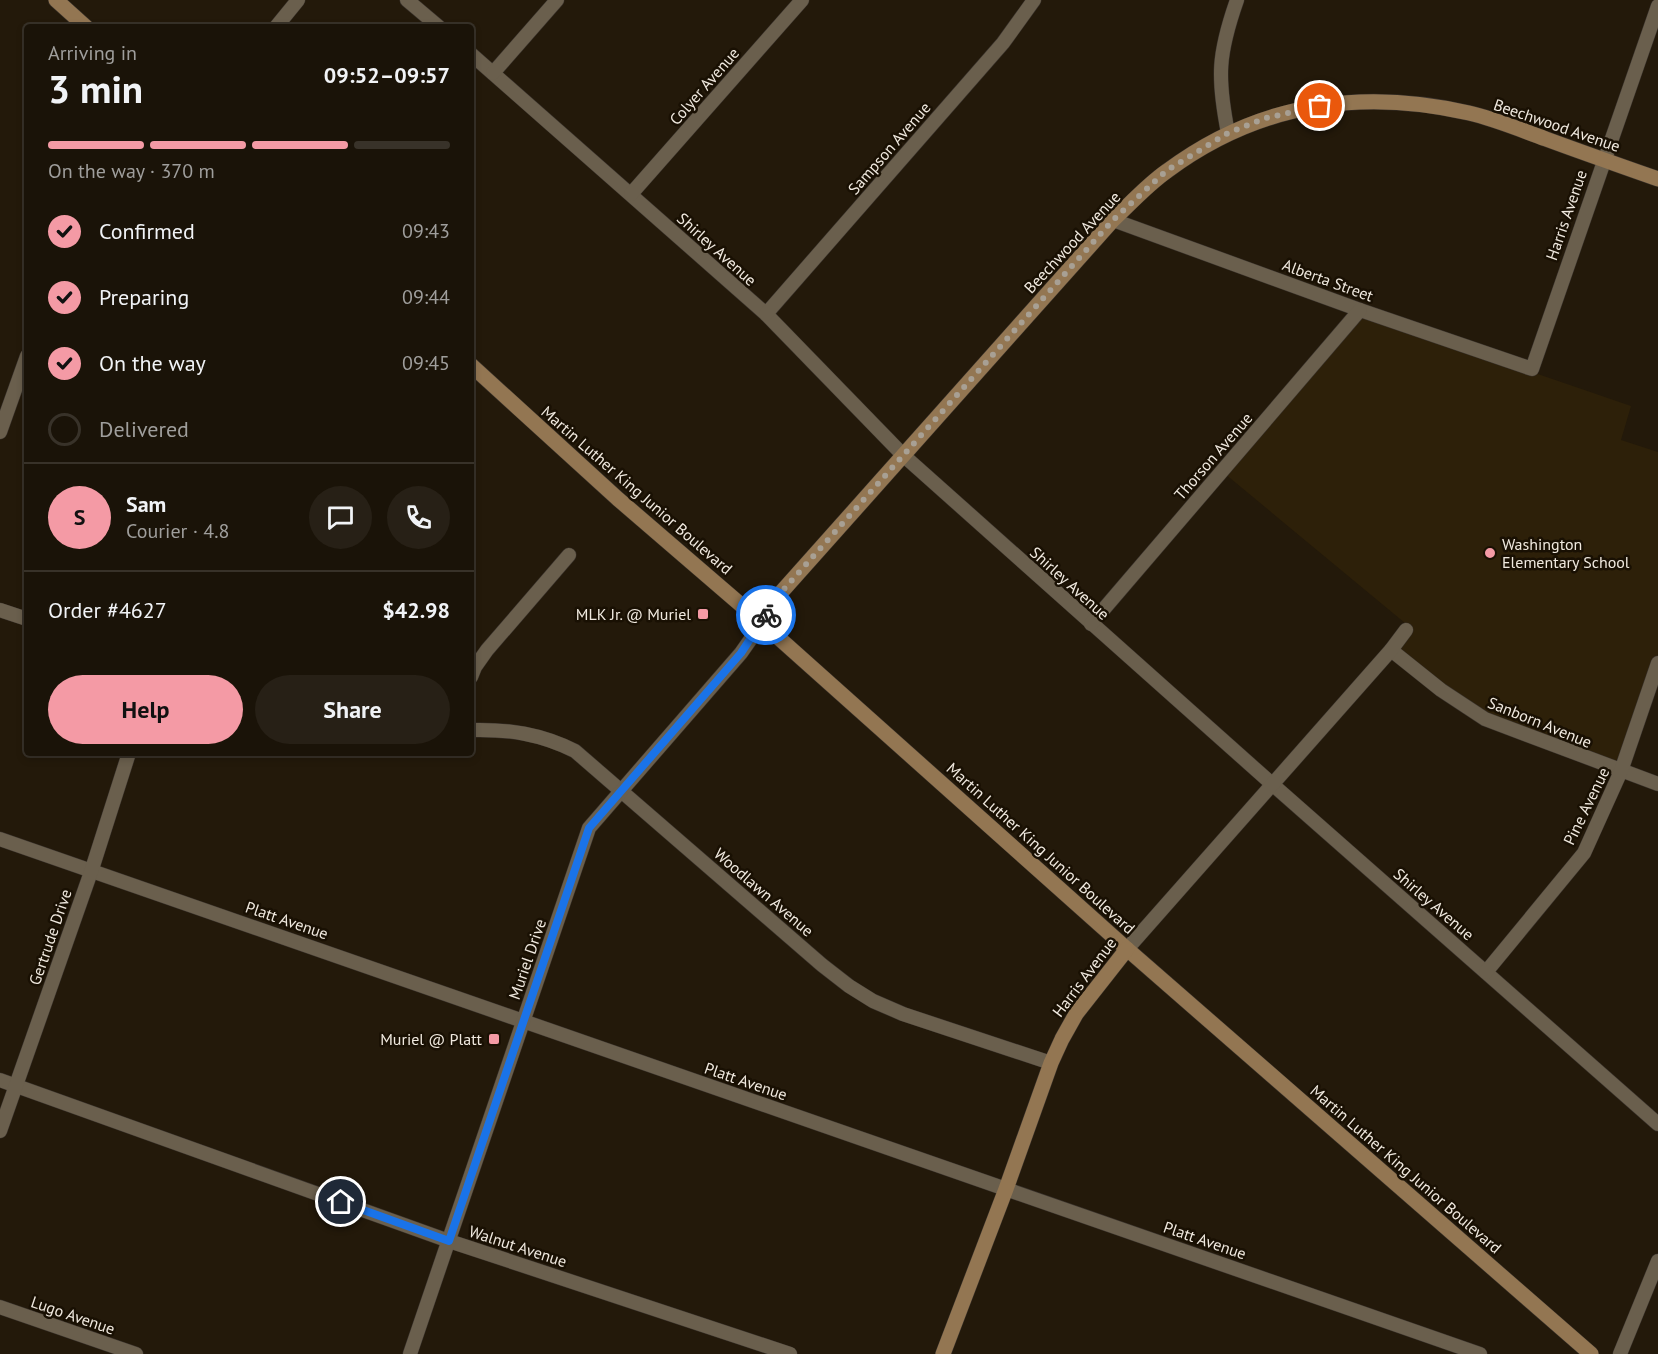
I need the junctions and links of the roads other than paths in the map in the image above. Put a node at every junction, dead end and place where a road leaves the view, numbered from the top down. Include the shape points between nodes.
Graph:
1 (56, 0) edge
2 (298, 0) edge
3 (407, 0) edge
4 (557, 0) edge
5 (802, 0) edge
6 (1034, 0) edge
7 (1237, 0) edge
8 (1658, 6) edge
9 (83, 24) edge
10 (278, 24) edge
11 (435, 24) edge
12 (474, 57) edge
13 (493, 73) junction
14 (1228, 133) junction
15 (1605, 160) junction
16 (1658, 178) edge
17 (631, 194) junction
18 (1113, 220) junction
19 (1360, 310) junction
20 (766, 314) junction
21 (24, 364) edge
22 (474, 368) edge
23 (1532, 369) joint
24 (0, 432) edge
25 (903, 455) junction
26 (569, 555) dead end
27 (0, 610) edge
28 (24, 618) edge
29 (762, 622) junction
30 (1091, 624) junction
31 (1406, 630) dead end
32 (1391, 650) junction
33 (1658, 663) edge
34 (474, 670) edge
35 (474, 730) edge
36 (128, 756) edge
37 (1622, 771) junction
38 (1272, 784) junction
39 (1658, 784) edge
40 (621, 790) junction
41 (0, 838) edge
42 (92, 869) junction
43 (1127, 949) junction
44 (1486, 972) junction
45 (523, 1021) junction
46 (1051, 1063) junction
47 (0, 1080) edge
48 (16, 1085) junction
49 (1658, 1124) edge
50 (0, 1131) edge
51 (1006, 1189) junction
52 (449, 1241) junction
53 (1658, 1261) edge
54 (0, 1307) edge
55 (136, 1354) edge
56 (410, 1354) edge
57 (790, 1354) edge
58 (944, 1354) edge
59 (1480, 1354) edge
60 (1591, 1354) edge
61 (1620, 1354) edge

1 - 9 street
2 - 10 street
3 - 11 street
4 - 13 street
5 - 17 street, Colyer Avenue
6 - 20 street, Sampson Avenue via 1002,43
7 - 14 street via 1221,57 1221,98
8 - 15 street, Harris Avenue
12 - 13 street, Shirley Avenue
13 - 17 street, Shirley Avenue
14 - 15 street, Beechwood Avenue via 1299,109 1385,102 1470,114
14 - 18 street, Beechwood Avenue via 1166,171
15 - 16 street, Beechwood Avenue
15 - 23 street, Harris Avenue
17 - 20 street, Shirley Avenue
18 - 19 street, Alberta Street
18 - 25 street, Beechwood Avenue
19 - 23 street, Alberta Street
19 - 30 street, Thorson Avenue
20 - 25 street, Shirley Avenue
21 - 24 street
22 - 29 street, Martin Luther King Junior Boulevard via 618,499
25 - 29 street, Beechwood Avenue via 777,597
25 - 30 street, Shirley Avenue
26 - 34 street
27 - 28 street
29 - 40 street, Muriel Drive via 741,653
29 - 43 street, Martin Luther King Junior Boulevard
30 - 38 street, Shirley Avenue
31 - 32 street, Harris Avenue
32 - 37 street, Sanborn Avenue via 1485,719
32 - 38 street, Harris Avenue
33 - 37 street, Pine Avenue
35 - 40 street, Woodlawn Avenue via 502,729 553,740 576,751
36 - 42 street, Gertrude Drive
37 - 39 street, Sanborn Avenue
37 - 44 street, Pine Avenue via 1584,853
38 - 43 street, Harris Avenue
38 - 44 street, Shirley Avenue
40 - 45 street, Muriel Drive via 589,828
40 - 46 street, Woodlawn Avenue via 822,965 873,1001
41 - 42 street, Platt Avenue
42 - 45 street, Platt Avenue
42 - 48 street, Gertrude Drive
43 - 46 street, Harris Avenue via 1076,1014
43 - 60 street, Martin Luther King Junior Boulevard
44 - 49 street, Shirley Avenue
45 - 51 street, Platt Avenue
45 - 52 street, Muriel Drive
46 - 51 street, Harris Avenue
47 - 48 street, Walnut Avenue
48 - 50 street, Gertrude Drive
48 - 52 street, Walnut Avenue
51 - 58 street, Harris Avenue
51 - 59 street, Platt Avenue
52 - 56 street, Muriel Drive
52 - 57 street, Walnut Avenue
53 - 61 street
54 - 55 street, Lugo Avenue

